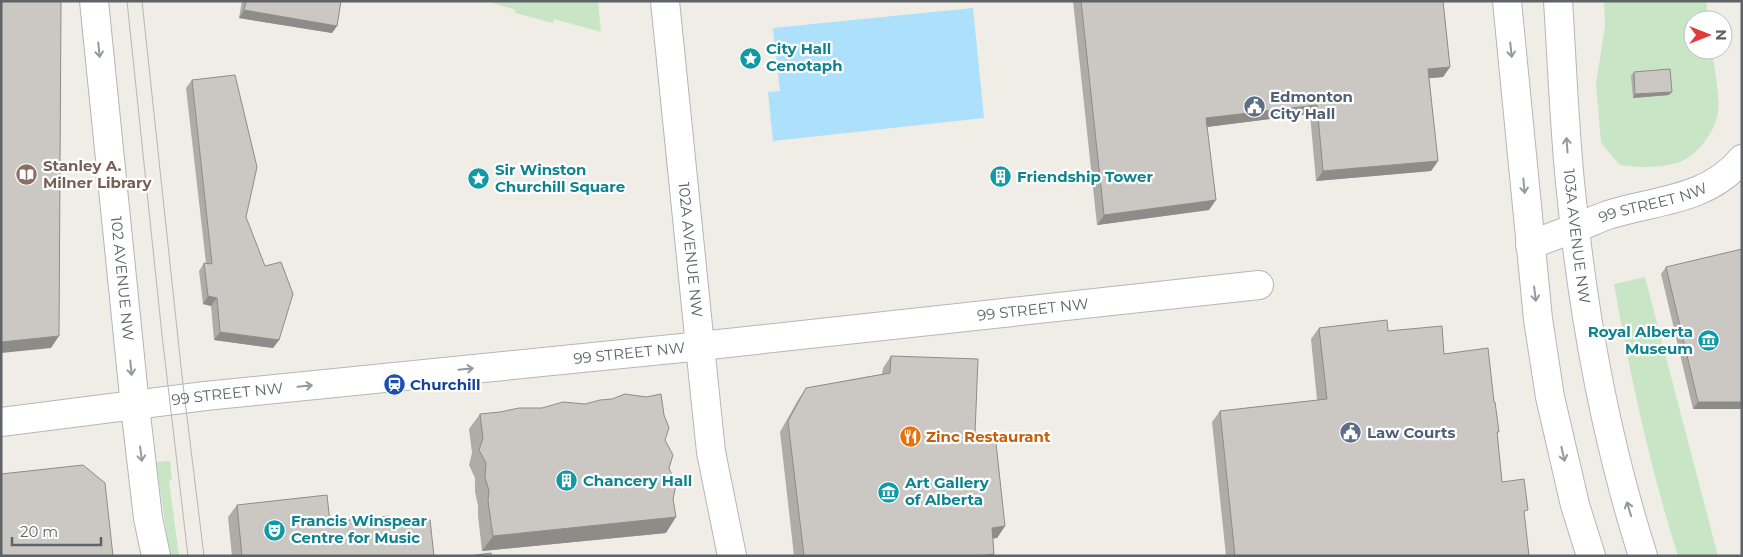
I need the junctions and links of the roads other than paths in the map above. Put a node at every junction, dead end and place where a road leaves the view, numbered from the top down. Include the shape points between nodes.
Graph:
1 (94, 1) edge
2 (665, 1) edge
3 (1506, 1) edge
4 (1558, 1) edge
5 (1742, 159) edge
6 (1575, 228) junction
7 (1530, 245) junction
8 (1259, 285) dead end
9 (700, 346) junction
10 (135, 406) junction
11 (1, 422) edge
12 (156, 556) edge
13 (732, 556) edge
14 (1591, 556) edge
15 (1643, 556) edge

1 -> 10 street, 102 AVENUE NW
2 - 9 street, 102A AVENUE NW
3 -> 7 street
6 -> 4 street, 103A AVENUE NW
5 - 6 street, 99 STREET NW via 1710,186 1675,199 1608,215
6 - 7 street, 99 STREET NW
15 -> 6 street, 103A AVENUE NW via 1620,482 1594,359
7 -> 14 street via 1550,397 1575,505
8 - 9 street, 99 STREET NW
10 -> 9 street, 99 STREET NW
9 - 13 street, 102A AVENUE NW via 711,452
10 - 11 street, 99 STREET NW
10 -> 12 street, 102 AVENUE NW via 148,518

